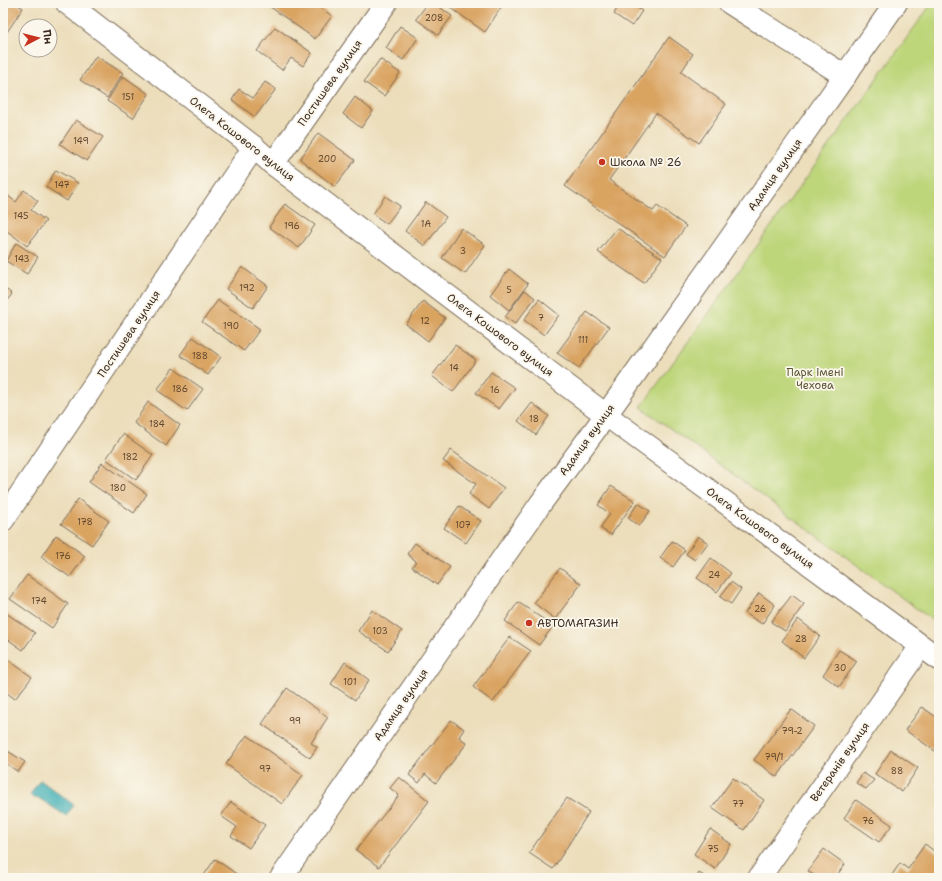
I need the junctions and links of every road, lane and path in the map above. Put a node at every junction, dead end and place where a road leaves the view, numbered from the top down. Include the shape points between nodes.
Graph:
1 (67, 3) edge
2 (386, 3) edge
3 (730, 3) edge
4 (896, 3) edge
5 (845, 76) junction
6 (254, 147) junction
7 (273, 164) junction
8 (606, 415) junction
9 (3, 520) edge
10 (921, 646) junction
11 (939, 659) edge
12 (281, 878) edge
13 (759, 878) edge

1 - 6 street, Олега Кошового вулиця
2 - 7 street, Постишева вулиця
3 - 5 street
4 - 5 street, Адамця вулиця
5 - 8 street, Адамця вулиця
6 - 7 street, Олега Кошового вулиця
6 - 9 street, Постишева вулиця
7 - 8 street, Олега Кошового вулиця
8 - 10 street, Олега Кошового вулиця
8 - 12 street, Адамця вулиця via 541,504
10 - 11 street, Олега Кошового вулиця
10 - 13 street, Ветеранів вулиця

